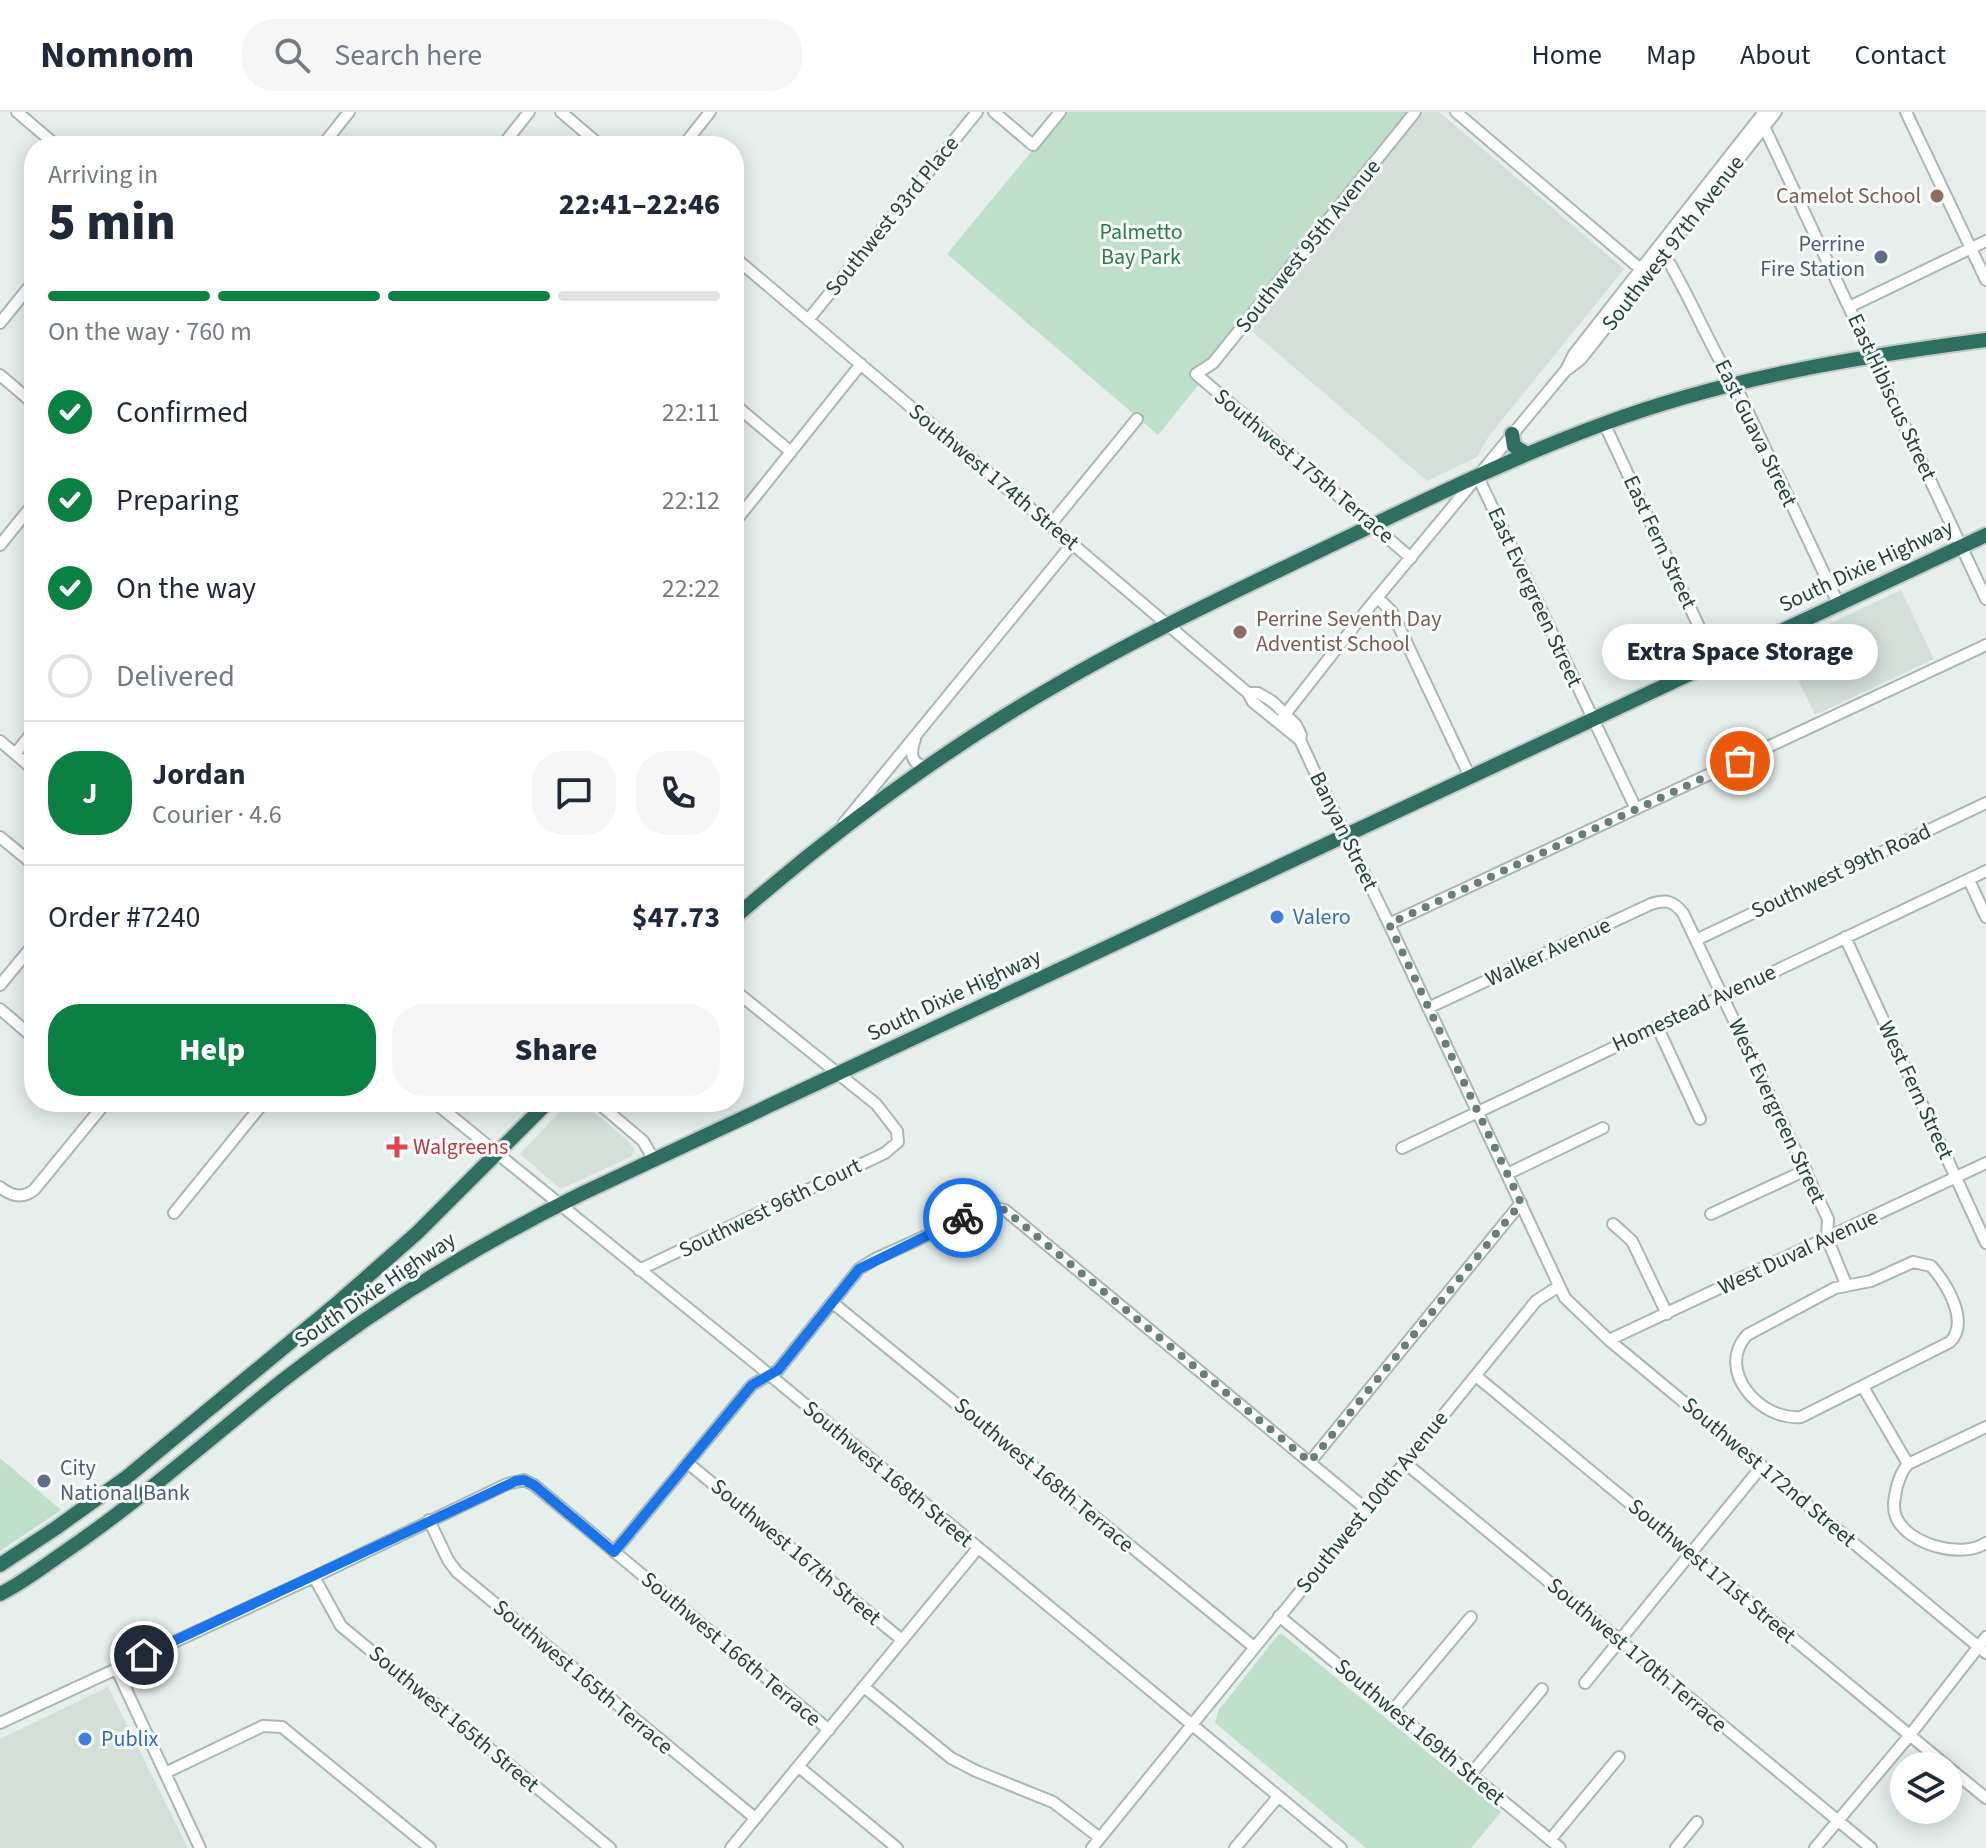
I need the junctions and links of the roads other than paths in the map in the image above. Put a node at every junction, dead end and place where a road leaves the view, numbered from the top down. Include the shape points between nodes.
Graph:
1 (17, 112) edge
2 (529, 112) edge
3 (561, 112) edge
4 (710, 112) edge
5 (977, 112) edge
6 (994, 112) edge
7 (1060, 112) edge
8 (1415, 112) edge
9 (1456, 112) edge
10 (1776, 112) edge
11 (1906, 112) edge
12 (346, 113) edge
13 (1763, 119) edge
14 (45, 136) edge
15 (329, 136) edge
16 (510, 136) edge
17 (589, 136) edge
18 (691, 136) edge
19 (1986, 241) edge
20 (1971, 248) junction
21 (1670, 264) dead end
22 (744, 266) edge
23 (1645, 272) junction
24 (1986, 280) edge
25 (24, 293) edge
26 (1849, 307) junction
27 (808, 320) junction
28 (0, 323) edge
29 (1986, 340) edge
30 (1872, 355) junction
31 (861, 364) junction
32 (1196, 374) joint
33 (0, 375) edge
34 (1733, 385) junction
35 (24, 395) edge
36 (744, 412) edge
37 (1137, 419) dead end
38 (1604, 423) junction
39 (1512, 434) junction
40 (791, 452) junction
41 (1527, 454) junction
42 (1477, 475) junction
43 (744, 511) edge
44 (24, 512) edge
45 (1051, 524) junction
46 (1374, 525) junction
47 (4, 531) edge
48 (1986, 535) edge
49 (1073, 543) junction
50 (0, 545) edge
51 (1962, 546) junction
52 (1411, 558) junction
53 (1377, 597) junction
54 (1986, 599) edge
55 (1838, 603) junction
56 (1168, 624) junction
57 (1986, 645) edge
58 (1715, 661) junction
59 (1248, 693) junction
60 (1285, 713) junction
61 (1592, 719) junction
62 (1278, 723) junction
63 (916, 735) junction
64 (1300, 740) junction
65 (0, 741) edge
66 (24, 743) edge
67 (15, 754) junction
68 (24, 762) edge
69 (927, 767) junction
70 (1470, 777) junction
71 (1986, 803) edge
72 (1636, 809) junction
73 (835, 835) junction
74 (1346, 835) junction
75 (0, 837) edge
76 (24, 857) edge
77 (1986, 871) edge
78 (1969, 880) junction
79 (1670, 901) joint
80 (744, 910) edge
81 (1986, 917) edge
82 (1389, 924) junction
83 (1845, 937) junction
84 (1696, 940) junction
85 (24, 956) edge
86 (0, 985) edge
87 (1723, 995) junction
88 (744, 998) edge
89 (1428, 1008) junction
90 (0, 1009) edge
91 (1657, 1026) junction
92 (24, 1030) edge
93 (838, 1074) junction
94 (1476, 1111) junction
95 (98, 1112) edge
96 (256, 1112) edge
97 (446, 1112) edge
98 (539, 1112) edge
99 (609, 1112) edge
100 (1700, 1119) dead end
101 (1603, 1128) dead end
102 (1402, 1148) dead end
103 (498, 1155) junction
104 (654, 1160) junction
105 (1986, 1163) edge
106 (1806, 1170) junction
107 (1507, 1174) junction
108 (1956, 1178) junction
109 (0, 1187) edge
110 (1521, 1203) junction
111 (558, 1205) junction
112 (174, 1213) dead end
113 (1711, 1214) dead end
114 (1613, 1224) dead end
115 (1827, 1238) junction
116 (1986, 1243) edge
117 (639, 1270) junction
118 (1846, 1284) junction
119 (1559, 1286) junction
120 (833, 1303) junction
121 (334, 1306) junction
122 (1667, 1314) junction
123 (351, 1329) junction
124 (1609, 1340) junction
125 (769, 1375) junction
126 (1476, 1376) junction
127 (1863, 1387) junction
128 (208, 1410) junction
129 (1986, 1427) edge
130 (205, 1446) junction
131 (159, 1450) junction
132 (1310, 1462) junction
133 (1404, 1462) junction
134 (689, 1464) junction
135 (1908, 1464) junction
136 (1762, 1466) junction
137 (159, 1484) junction
138 (1366, 1509) junction
139 (429, 1520) junction
140 (1986, 1543) edge
141 (978, 1548) junction
142 (614, 1552) junction
143 (1692, 1554) junction
144 (0, 1565) edge
145 (314, 1577) junction
146 (0, 1594) edge
147 (1279, 1616) junction
148 (1471, 1617) dead end
149 (1986, 1637) edge
150 (902, 1640) junction
151 (1620, 1641) junction
152 (1254, 1647) junction
153 (1982, 1650) edge
154 (116, 1668) junction
155 (1585, 1683) dead end
156 (864, 1687) junction
157 (1542, 1689) dead end
158 (1393, 1710) junction
159 (0, 1723) edge
160 (1192, 1726) junction
161 (829, 1730) junction
162 (1910, 1735) junction
163 (1931, 1752) edge
164 (1619, 1757) dead end
165 (799, 1767) junction
166 (165, 1773) junction
167 (1471, 1774) junction
168 (1962, 1778) edge
169 (1278, 1797) junction
170 (1986, 1798) edge
171 (755, 1818) junction
172 (1838, 1821) junction
173 (1697, 1822) dead end
174 (1100, 1838) junction
175 (1550, 1840) junction
176 (733, 1847) edge
177 (200, 1848) edge
178 (430, 1848) edge
179 (610, 1848) edge
180 (897, 1848) edge
181 (1092, 1848) edge
182 (1235, 1848) edge
183 (1341, 1848) edge
184 (1560, 1848) edge
185 (1676, 1848) edge
186 (1815, 1848) edge
187 (1871, 1848) edge

1 - 14 street
2 - 16 street
3 - 17 street
4 - 18 street
5 - 27 street, Southwest 93rd Place
6 - 7 street via 1033,145
8 - 32 street, Southwest 95th Avenue via 1213,363
9 - 23 street
10 - 13 street, Southwest 97th Avenue
11 - 20 street
12 - 15 street
13 - 23 street, Southwest 97th Avenue
13 - 26 street, East Hibiscus Street
19 - 20 street
20 - 24 street
20 - 26 street
21 - 34 street, East Guava Street
22 - 27 street, Southwest 174th Street
23 - 39 street, Southwest 97th Avenue
25 - 28 street
26 - 30 street, East Hibiscus Street
27 - 31 street, Southwest 174th Street
29 - 30 highway
30 - 34 highway
30 - 51 street, East Hibiscus Street
31 - 40 street
31 - 45 street, Southwest 174th Street
32 - 46 street, Southwest 175th Terrace
33 - 35 street
34 - 38 highway
34 - 55 street, East Guava Street
36 - 40 street
37 - 45 street
38 - 41 highway
38 - 58 street, East Fern Street
39 - 41 highway via 1514,446
39 - 42 street, Southwest 97th Avenue
40 - 43 street
41 - 42 highway
42 - 46 highway
42 - 52 street, Southwest 97th Avenue
42 - 61 street, East Evergreen Street
44 - 47 street
45 - 49 street, Southwest 174th Street
46 - 52 street, Southwest 175th Terrace
46 - 56 highway
47 - 50 street
48 - 51 highway, South Dixie Highway
49 - 56 street, Southwest 174th Street
49 - 63 street
51 - 54 street, East Hibiscus Street
51 - 55 highway, South Dixie Highway
52 - 53 street, Southwest 97th Avenue
53 - 60 street, Southwest 97th Avenue
53 - 70 street via 1392,612
55 - 58 highway, South Dixie Highway
56 - 59 street, Southwest 174th Street
56 - 69 highway via 1042,693
57 - 72 street
58 - 61 highway, South Dixie Highway
59 - 60 street via 1266,697
59 - 62 street, Banyan Street
60 - 62 street, Southwest 97th Avenue
60 - 64 street, Banyan Street
61 - 70 highway, South Dixie Highway
61 - 72 street
62 - 64 street, Banyan Street
63 - 69 street via 912,757
63 - 73 street
64 - 74 street, Banyan Street
65 - 67 street
66 - 67 street
67 - 68 street
69 - 73 highway
70 - 74 highway, South Dixie Highway
71 - 84 street, Southwest 99th Road
72 - 82 street
73 - 80 highway
74 - 82 street, Banyan Street
74 - 93 highway, South Dixie Highway
75 - 76 street
77 - 78 street, Homestead Avenue
78 - 81 street
78 - 83 street, Homestead Avenue
79 - 84 street, West Evergreen Street via 1683,913
79 - 89 street, Walker Avenue via 1651,904
82 - 89 street, Banyan Street
83 - 87 street, Homestead Avenue
83 - 108 street, West Fern Street
84 - 87 street, West Evergreen Street
85 - 86 street
87 - 91 street, Homestead Avenue
87 - 106 street, West Evergreen Street
88 - 93 street
89 - 94 street, Banyan Street
90 - 92 street
91 - 94 street, Homestead Avenue
91 - 100 street
93 - 104 highway, South Dixie Highway
93 - 117 street, Southwest 96th Court via 876,1104 897,1131 898,1142 885,1153
94 - 102 street, Homestead Avenue
94 - 107 street, Banyan Street
95 - 109 street via 34,1190 19,1196
96 - 112 street
97 - 103 street, Southwest 168th Street
98 - 103 highway, South Dixie Highway
99 - 104 street via 643,1141
101 - 107 street
103 - 111 street, Southwest 168th Street
103 - 121 highway, South Dixie Highway
104 - 111 highway, South Dixie Highway
105 - 108 street, West Duval Avenue
106 - 113 street
106 - 115 street, West Evergreen Street via 1828,1219
107 - 110 street, Southwest 172nd Street
108 - 115 street, West Duval Avenue
108 - 116 street, West Fern Street
110 - 119 street, Southwest 172nd Street
110 - 132 street
111 - 117 street, Southwest 168th Street
111 - 123 highway, South Dixie Highway via 454,1261
114 - 122 street via 1632,1241
115 - 118 street, West Evergreen Street
115 - 122 street, West Duval Avenue
117 - 125 street, Southwest 168th Street
118 - 127 street via 1871,1281 1913,1262 1928,1264 1942,1281 1958,1320 1956,1336 1945,1345
118 - 127 street via 1747,1335 1739,1347 1738,1372 1754,1400 1785,1417 1807,1415
119 - 124 street, Southwest 172nd Street via 1571,1305
119 - 126 street, Southwest 100th Avenue via 1536,1301
120 - 125 street
120 - 132 street via 854,1273 869,1262 981,1210 1001,1208
120 - 152 street, Southwest 168th Terrace
121 - 123 highway
121 - 128 highway, South Dixie Highway
122 - 124 street, West Duval Avenue
123 - 130 highway, South Dixie Highway
124 - 136 street, Southwest 172nd Street
125 - 134 street via 752,1385
125 - 141 street, Southwest 168th Street
126 - 133 street, Southwest 100th Avenue
126 - 143 street, Southwest 171st Street
127 - 135 street
128 - 130 highway
128 - 131 highway, South Dixie Highway
129 - 135 street
130 - 137 highway, South Dixie Highway
131 - 137 highway
131 - 144 highway, South Dixie Highway
132 - 138 street
133 - 138 street, Southwest 100th Avenue
133 - 151 street, Southwest 170th Terrace
134 - 142 street
134 - 150 street, Southwest 167th Street
135 - 140 street via 1894,1504 1902,1526 1950,1550 1971,1550
136 - 143 street
136 - 153 street, Southwest 172nd Street
137 - 146 highway, South Dixie Highway
138 - 147 street, Southwest 100th Avenue
139 - 142 street, Southwest 166th Terrace via 520,1480 534,1485
139 - 145 street
139 - 171 street, Southwest 165th Terrace via 457,1572
141 - 150 street
141 - 160 street, Southwest 168th Street
142 - 161 street, Southwest 166th Terrace
143 - 151 street
143 - 162 street, Southwest 171st Street
145 - 154 street
145 - 179 street, Southwest 165th Street via 341,1626
147 - 152 street, Southwest 100th Avenue
147 - 158 street, Southwest 169th Street
148 - 158 street
149 - 153 street
150 - 156 street
151 - 155 street
151 - 172 street, Southwest 170th Terrace
152 - 160 street, Southwest 100th Avenue
153 - 162 street
154 - 159 street
154 - 166 street
156 - 161 street
156 - 174 street via 953,1760 1053,1802
157 - 167 street
158 - 167 street, Southwest 169th Street
160 - 169 street, Southwest 168th Street
160 - 174 street, Southwest 100th Avenue
161 - 165 street
162 - 163 street, Southwest 171st Street
162 - 172 street
164 - 175 street
165 - 171 street
165 - 180 street
166 - 177 street
166 - 178 street via 263,1726 276,1726
167 - 175 street, Southwest 169th Street
168 - 170 street, Southwest 171st Street
169 - 182 street
169 - 183 street, Southwest 168th Street
171 - 176 street
172 - 186 street
172 - 187 street, Southwest 170th Terrace
173 - 185 street
174 - 181 street, Southwest 100th Avenue
175 - 184 street, Southwest 169th Street

